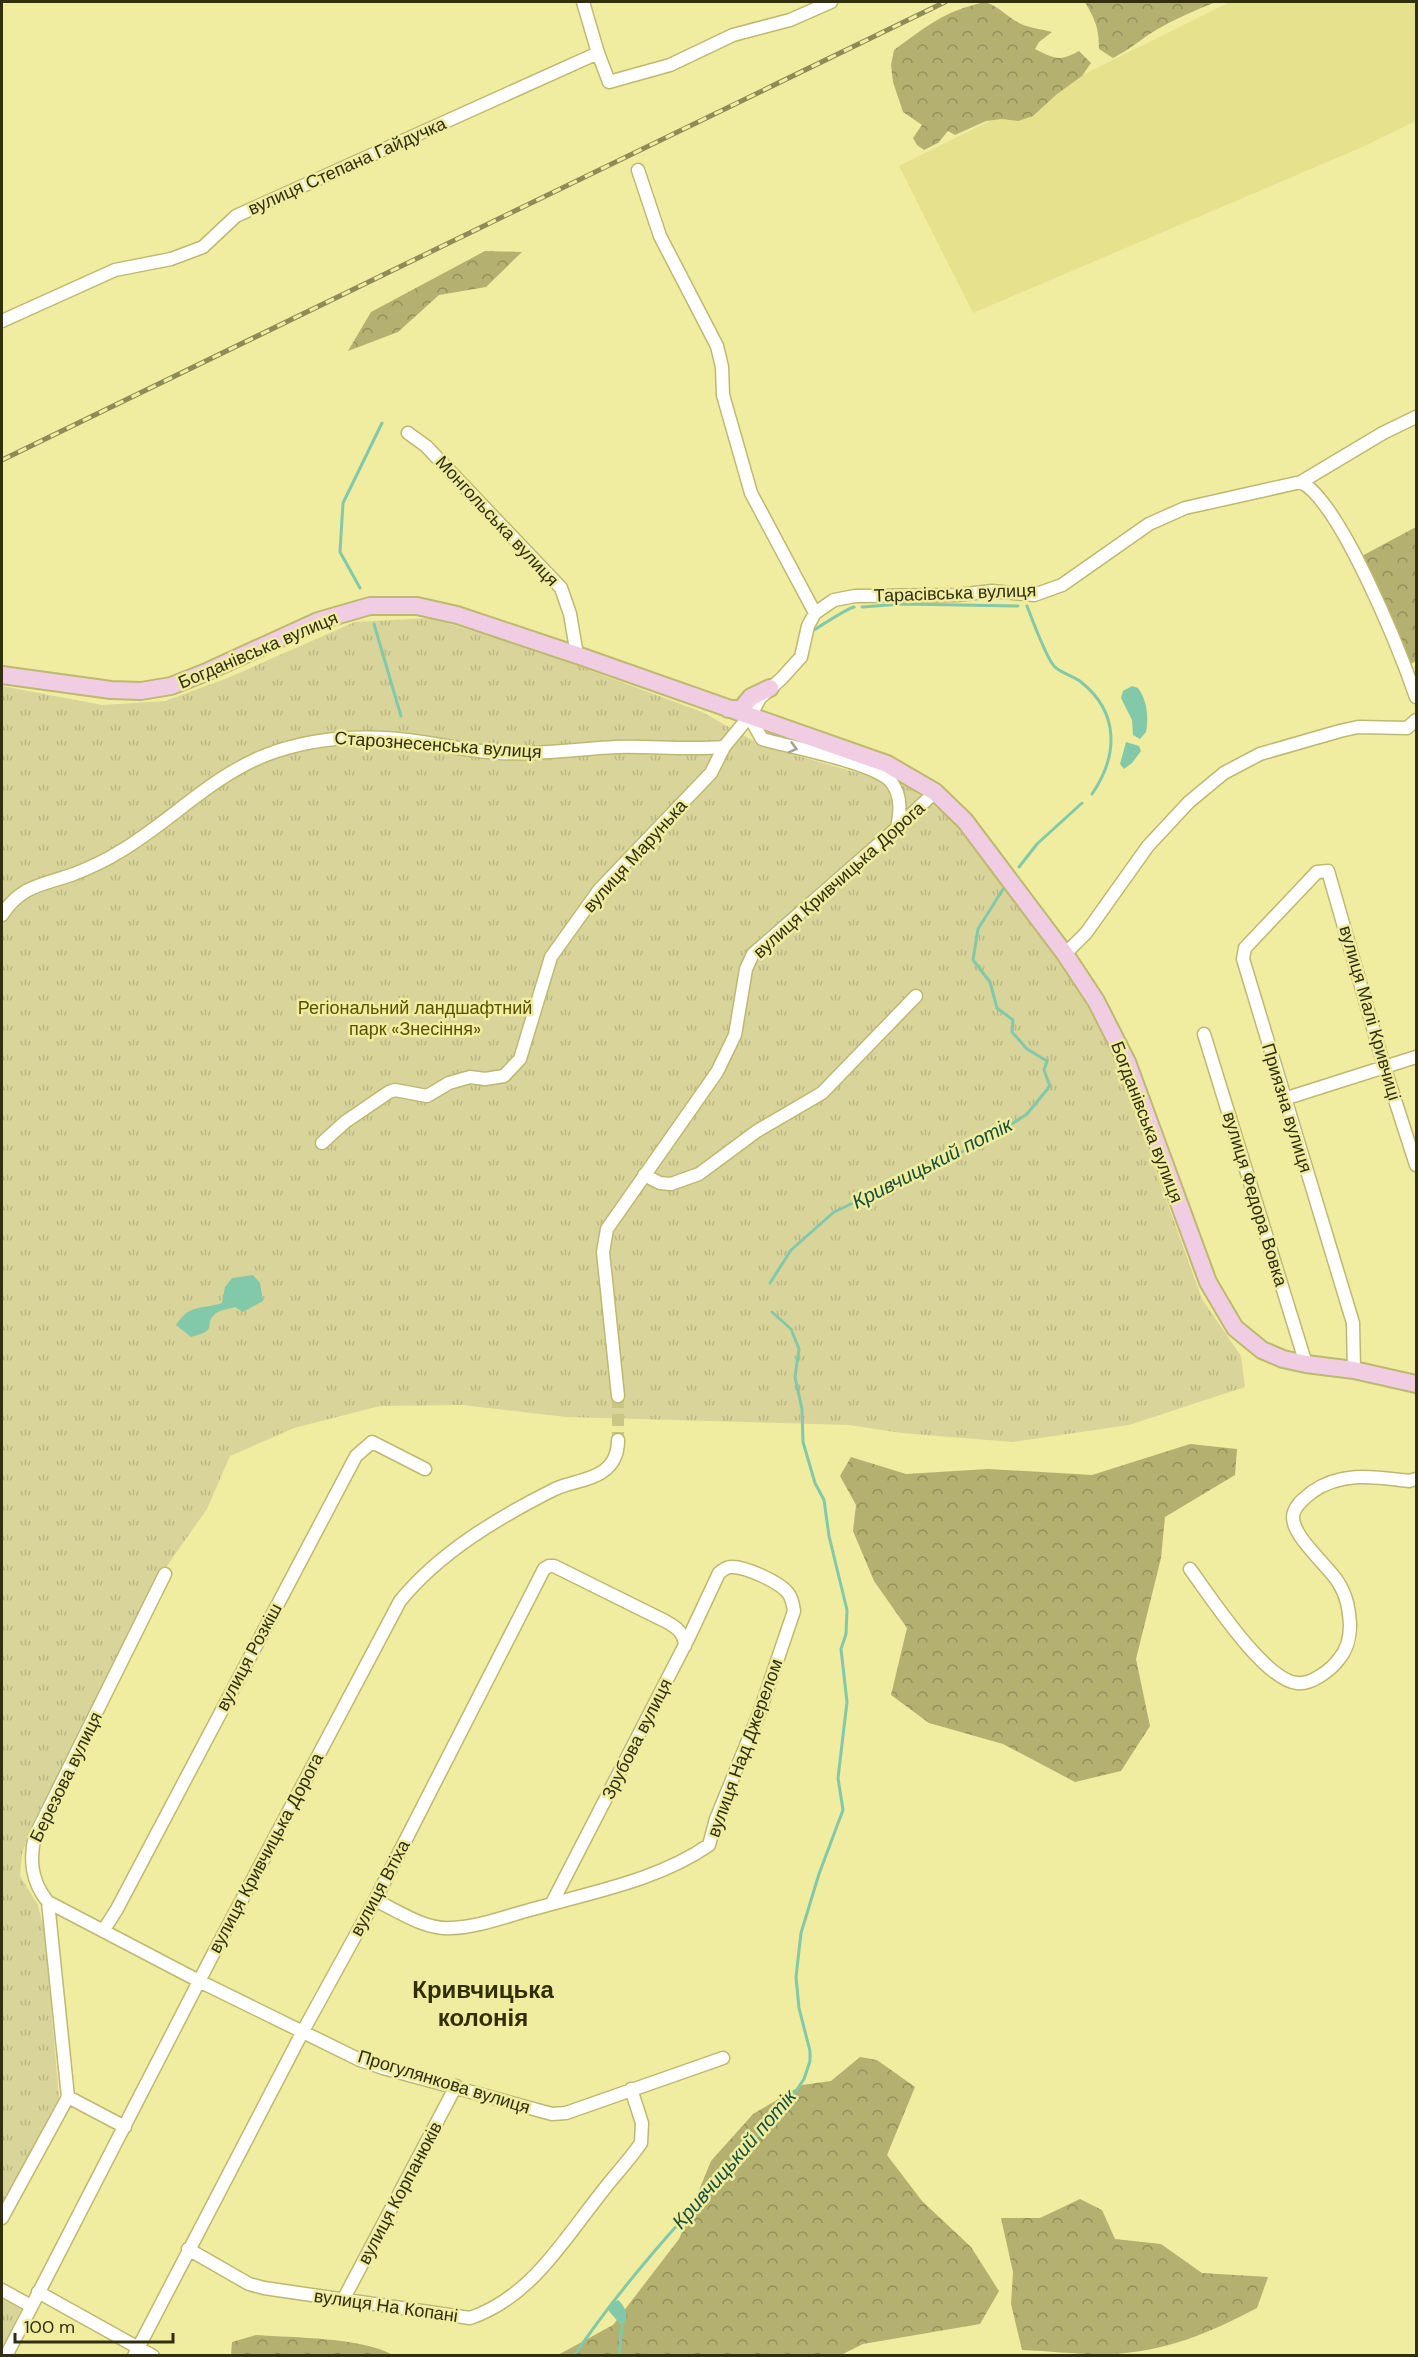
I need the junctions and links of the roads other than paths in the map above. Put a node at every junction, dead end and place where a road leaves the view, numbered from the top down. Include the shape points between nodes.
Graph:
1 (584, 2) edge
2 (831, 2) edge
3 (598, 53) junction
4 (638, 170) dead end
5 (2, 321) edge
6 (1416, 417) edge
7 (408, 433) dead end
8 (1301, 482) junction
9 (815, 613) junction
10 (576, 655) junction
11 (2, 675) edge
12 (770, 688) junction
13 (1416, 697) edge
14 (728, 709) junction
15 (749, 716) junction
16 (1416, 720) edge
17 (778, 727) junction
18 (724, 747) junction
19 (935, 792) junction
20 (897, 828) junction
21 (1317, 872) joint
22 (2, 915) edge
23 (1065, 954) junction
24 (916, 996) dead end
25 (1204, 1034) dead end
26 (1416, 1057) edge
27 (1384, 1066) junction
28 (1284, 1099) junction
29 (322, 1143) dead end
30 (1416, 1165) edge
31 (644, 1175) junction
32 (1306, 1364) junction
33 (1354, 1370) junction
34 (1416, 1384) edge
35 (618, 1396) tunnel mouth
36 (618, 1440) tunnel mouth
37 (425, 1469) dead end
38 (1416, 1479) edge
39 (1190, 1569) dead end
40 (719, 1573) joint
41 (165, 1574) dead end
42 (685, 1646) junction
43 (375, 1900) junction
44 (48, 1902) junction
45 (552, 1903) junction
46 (104, 1931) junction
47 (199, 1981) junction
48 (303, 2031) junction
49 (723, 2058) dead end
50 (456, 2086) junction
51 (631, 2089) junction
52 (68, 2097) junction
53 (125, 2127) junction
54 (2, 2218) edge
55 (188, 2249) junction
56 (2, 2290) edge
57 (38, 2292) junction
58 (343, 2300) junction
59 (31, 2306) junction
60 (136, 2351) edge
61 (6, 2355) edge
62 (153, 2355) edge

1 - 3 street
2 - 3 street via 790,20 733,34 670,65 609,82
3 - 5 street, вулиця Степана Гайдучка via 237,216 204,247 171,259 115,270
4 - 9 street via 660,236 717,346 723,395 751,493
6 - 8 street, Тарасівська вулиця
7 - 10 street, Монгольська вулиця via 426,446 561,588 570,614
8 - 9 street, Тарасівська вулиця via 1185,508 1149,524 1062,585 1034,595 992,591 855,596 834,600
8 - 13 street via 1315,492 1348,543 1391,631
9 - 12 street via 801,657
10 - 11 main road, Богданівська вулиця via 457,615 417,606 370,606 318,621 171,686 111,690
10 - 14 main road, Богданівська вулиця
12 - 14 main road via 751,697 741,709
12 - 15 street
12 - 17 main road via 765,696 766,711
14 - 15 main road, Богданівська вулиця
15 - 17 main road, Богданівська вулиця
15 - 18 street
15 -> 20 street via 762,740 864,766 886,777 893,784 901,809
16 - 23 street via 1407,728 1358,727 1340,731 1260,754 1224,773 1189,802 1148,846 1086,933
17 - 19 main road, Богданівська вулиця via 887,764
18 - 22 street, Старознесенська вулиця via 501,753 396,739 325,738 264,756 215,783 117,853 73,874 29,888
18 - 29 street, вулиця Марунька via 711,774 599,890 551,957 520,1059 504,1076 470,1077 427,1096 389,1092
19 - 20 street, вулиця Кривчицька Дорога
19 - 23 main road, Богданівська вулиця via 965,821
20 - 31 street, вулиця Кривчицька Дорога via 753,954 746,969 735,1035 717,1072
21 - 27 street, вулиця Малі Кривчиці via 1328,871
21 - 28 street, Приязна вулиця via 1245,948 1243,959
23 - 32 main road, Богданівська вулиця via 1096,1001 1127,1062 1208,1282 1222,1309 1234,1328 1262,1350
24 - 31 street via 822,1093 757,1131 699,1174 671,1184
25 - 32 street, вулиця Федора Вовка
26 - 27 street
27 - 28 street
27 - 30 street, вулиця Малі Кривчиці
28 - 33 street, Приязна вулиця via 1353,1323
31 - 35 street, вулиця Кривчицька Дорога via 603,1239
32 - 33 main road, Богданівська вулиця
33 - 34 main road, Богданівська вулиця
36 - 47 street, вулиця Кривчицька Дорога via 615,1457 603,1471 558,1488 471,1538 424,1575 400,1601
37 - 46 street, вулиця Розкіш via 372,1442 356,1456
38 - 39 street via 1350,1476 1322,1486 1297,1505 1292,1523 1338,1581 1349,1605 1350,1636 1340,1659 1309,1683 1296,1684 1275,1672 1244,1641
40 - 42 street, Зрубова вулиця
40 - 45 street, вулиця Над Джерелом via 734,1566 779,1584 792,1600 794,1611 709,1845 675,1866
41 - 44 street, Березова вулиця via 35,1836 32,1863 40,1893
42 - 43 street, вулиця Втіха via 684,1636 671,1624 554,1566 546,1567
42 - 45 street, Зрубова вулиця
43 - 45 street, вулиця Над Джерелом via 430,1926 451,1929
43 - 48 street, вулиця Втіха
44 - 46 street, Прогулянкова вулиця
44 - 52 street, Березова вулиця
46 - 47 street, Прогулянкова вулиця
47 - 48 street, Прогулянкова вулиця
47 - 53 street, вулиця Кривчицька Дорога
48 - 50 street, Прогулянкова вулиця via 360,2060
48 - 55 street, вулиця Втіха
49 - 51 street, Прогулянкова вулиця
50 - 51 street, Прогулянкова вулиця via 552,2114 566,2113
50 - 58 street, вулиця Корпанюків
51 - 58 street, вулиця На Копані via 642,2123 641,2143 526,2286 486,2313 470,2318
52 - 53 street
52 - 54 street
53 - 57 street, вулиця Кривчицька Дорога
55 - 58 street, вулиця На Копані via 249,2284
55 - 60 street, вулиця Втіха
56 - 59 street
57 - 59 street, вулиця Кривчицька Дорога
57 - 60 street
59 - 61 street, вулиця Кривчицька Дорога
60 - 62 street

